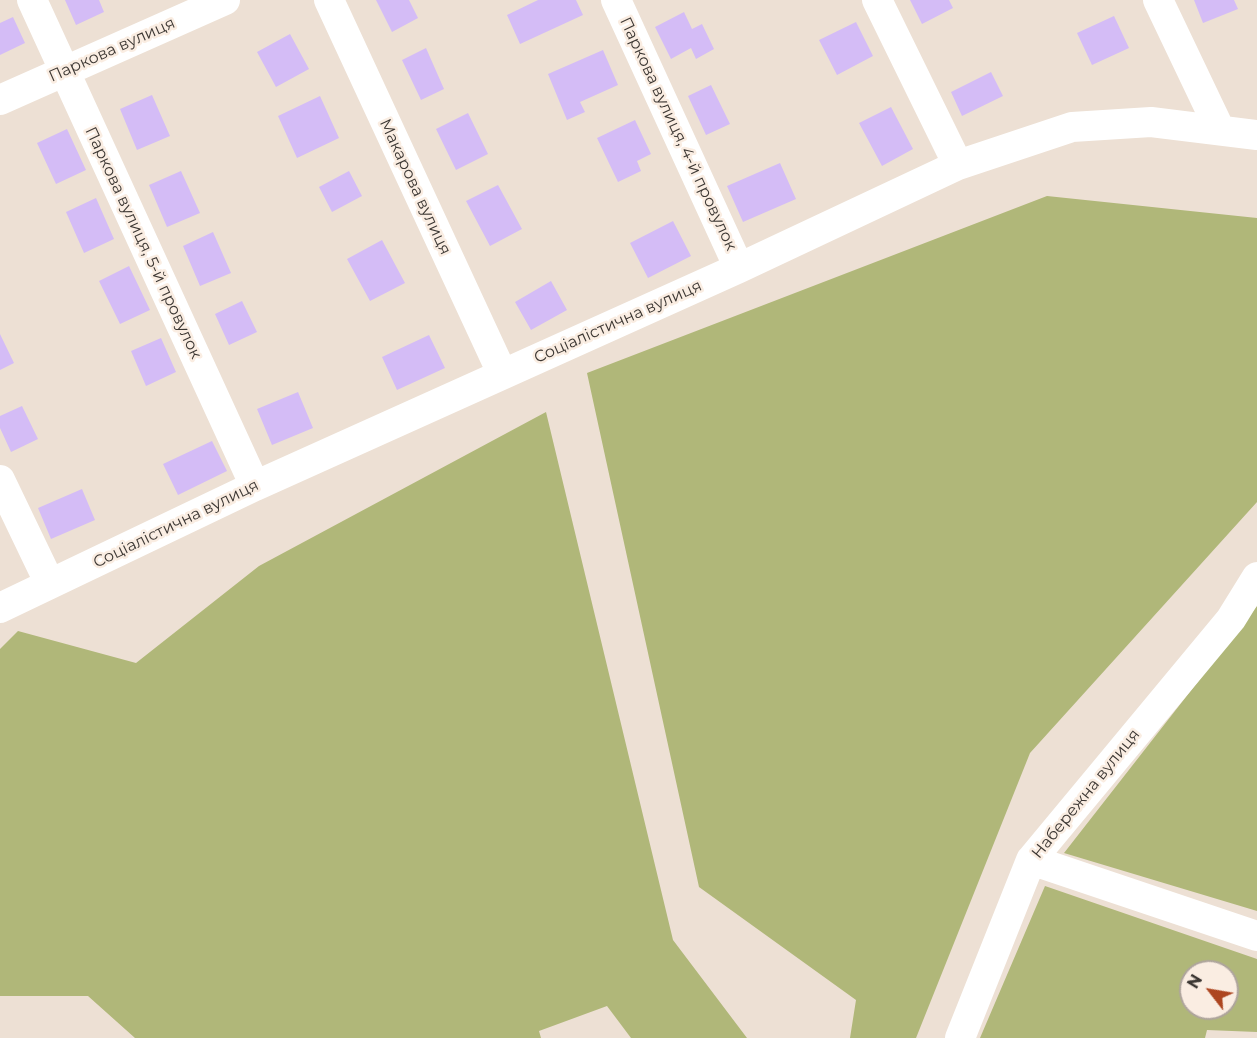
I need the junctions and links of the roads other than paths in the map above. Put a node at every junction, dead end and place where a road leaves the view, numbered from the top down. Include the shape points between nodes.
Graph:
1 (32, 0) edge
2 (225, 0) edge
3 (329, 0) edge
4 (616, 0) edge
5 (877, 0) edge
6 (1158, 0) edge
7 (64, 71) junction
8 (0, 100) edge
9 (1220, 130) junction
10 (1257, 135) edge
11 (958, 165) junction
12 (739, 268) junction
13 (502, 373) junction
14 (0, 480) edge
15 (255, 486) junction
16 (1257, 577) edge
17 (50, 584) junction
18 (0, 608) edge
19 (1031, 860) junction
20 (1257, 936) edge
21 (960, 1038) edge

1 - 7 street, Паркова вулиця, 5-й провулок
2 - 7 street, Паркова вулиця
3 - 13 street, Макарова вулиця
4 - 12 street, Паркова вулиця, 4-й провулок
5 - 11 street
6 - 9 street
7 - 8 street, Паркова вулиця
7 - 15 street, Паркова вулиця, 5-й провулок
9 - 10 street, Соціалістична вулиця
9 - 11 street, Соціалістична вулиця via 1150,122 1072,127
11 - 12 street, Соціалістична вулиця
12 - 13 street, Соціалістична вулиця
13 - 15 street, Соціалістична вулиця
14 - 17 street
15 - 17 street, Соціалістична вулиця
16 - 19 street, Набережна вулиця via 1231,620
17 - 18 street, Соціалістична вулиця
19 - 20 street
19 - 21 street, Набережна вулиця

